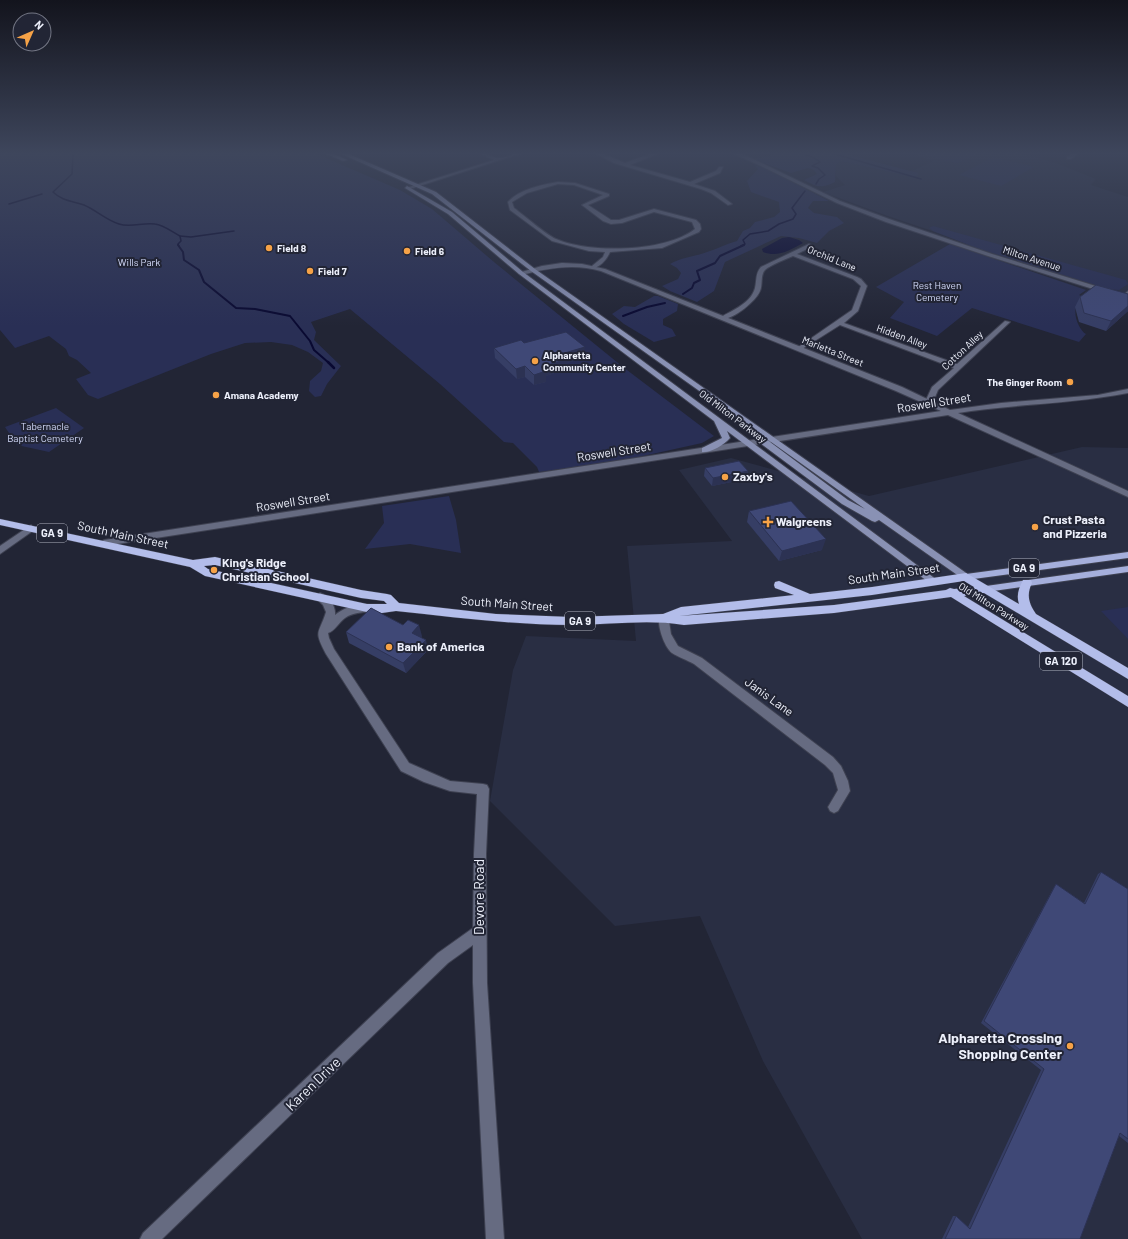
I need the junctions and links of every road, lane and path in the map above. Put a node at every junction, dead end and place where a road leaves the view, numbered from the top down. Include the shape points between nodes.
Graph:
1 (445, 210) edge
2 (458, 210) edge
3 (513, 210) edge
4 (591, 210) edge
5 (860, 210) edge
6 (809, 246) dead end
7 (608, 251) junction
8 (793, 254) junction
9 (594, 267) junction
10 (533, 270) junction
11 (521, 273) junction
12 (1126, 296) edge
13 (723, 318) junction
14 (1007, 322) dead end
15 (839, 323) junction
16 (800, 348) junction
17 (958, 366) junction
18 (1128, 391) edge
19 (930, 398) junction
20 (952, 412) junction
21 (714, 417) junction
22 (774, 440) junction
23 (763, 441) junction
24 (750, 443) junction
25 (705, 450) junction
26 (1128, 494) edge
27 (0, 522) edge
28 (894, 526) junction
29 (31, 528) junction
30 (104, 543) junction
31 (0, 551) edge
32 (1128, 555) edge
33 (193, 564) junction
34 (1128, 569) edge
35 (966, 577) junction
36 (934, 582) junction
37 (1027, 583) junction
38 (779, 586) dead end
39 (986, 589) junction
40 (952, 594) junction
41 (320, 597) junction
42 (810, 598) junction
43 (396, 607) junction
44 (367, 608) junction
45 (664, 618) junction
46 (1036, 619) junction
47 (323, 637) junction
48 (1128, 674) edge
49 (1128, 702) edge
50 (834, 807) dead end
51 (479, 932) junction
52 (149, 1239) edge
53 (495, 1239) edge

1 - 11 main road, Old Milton Parkway
2 - 10 main road, Old Milton Parkway
3 - 7 street via 554,240
4 - 7 street via 611,222 625,221 654,210 694,221 698,227 697,231 662,246
5 - 12 street, Milton Avenue via 1007,260
6 - 8 street
7 - 9 street via 605,258
8 - 13 street via 763,268 754,296 745,305
8 - 15 street, Orchid Lane via 855,278 863,284 855,310
9 - 10 street, Marietta Street via 566,264
9 - 13 street, Marietta Street
10 - 11 street, Marietta Street
10 - 22 main road, Old Milton Parkway
11 - 21 main road, Old Milton Parkway
13 - 16 street, Marietta Street
14 - 17 street, Cotton Alley
15 - 16 street, Orchid Lane
15 - 17 street, Hidden Alley
16 - 19 street, Marietta Street
17 - 19 street, Cotton Alley
18 - 20 street, Roswell Street via 1102,396 1001,404
19 - 20 street, Marietta Street
20 - 22 street, Roswell Street
20 - 26 street, Marietta Street
21 - 24 main road, Old Milton Parkway
21 - 25 main road via 726,438
22 - 23 street, Roswell Street
22 - 28 main road, Old Milton Parkway
23 - 24 street, Roswell Street
23 - 28 main road via 845,502 872,518
24 - 25 street, Roswell Street
24 - 36 main road, Old Milton Parkway
25 - 30 street, Roswell Street
27 - 29 highway, South Main Street / GA 9
28 - 35 main road, Old Milton Parkway
29 - 30 highway, South Main Street / GA 9
29 - 31 street
30 - 33 highway, South Main Street / GA 9
32 - 35 main road, South Main Street / GA 9
33 - 41 highway, South Main Street / GA 9 via 205,572
33 - 43 highway, South Main Street / GA 9 via 215,561 387,598
34 - 37 main road, South Main Street / GA 9
35 - 36 highway, South Main Street / GA 9
35 - 39 highway, Old Milton Parkway / GA 120
36 - 40 highway, Old Milton Parkway
36 - 42 highway, South Main Street / GA 9
37 - 39 main road, South Main Street / GA 9
37 - 46 highway via 1022,592 1023,598 1028,610
38 - 42 highway
39 - 40 highway, South Main Street / GA 9
39 - 46 highway, Old Milton Parkway / GA 120
40 - 45 highway, South Main Street / GA 9 via 778,614 684,621
40 - 49 highway, Old Milton Parkway / GA 120
41 - 44 highway, South Main Street / GA 9
41 - 47 street via 330,606 331,613
42 - 45 highway, South Main Street / GA 9 via 681,611
43 - 44 highway, South Main Street / GA 9
43 - 45 highway, South Main Street / GA 9 via 503,618 576,621
44 - 47 street via 350,610 338,616
45 - 50 street, Janis Lane via 666,634 674,648 698,661 829,761 839,775 844,791
46 - 48 highway, Old Milton Parkway / GA 120
47 - 51 street, Devore Road via 337,663 405,767 450,786 483,789
51 - 52 street, Karen Drive via 443,958
51 - 53 street, Devore Road via 480,991

